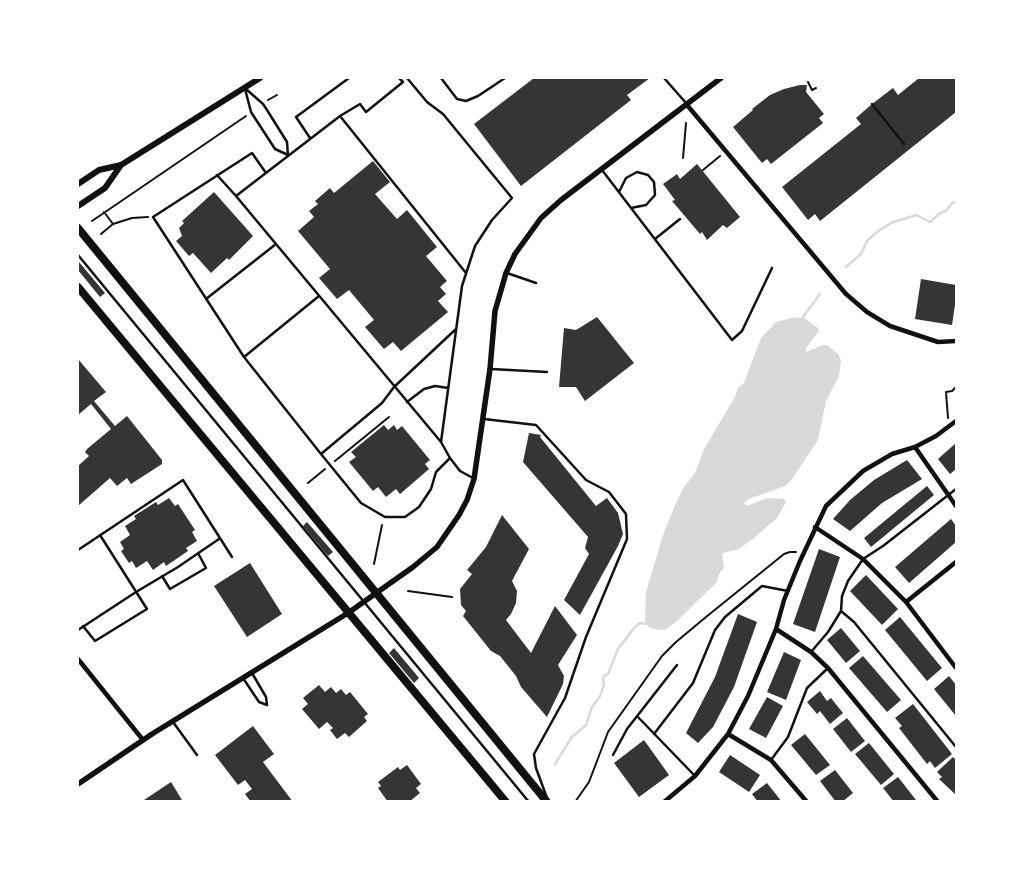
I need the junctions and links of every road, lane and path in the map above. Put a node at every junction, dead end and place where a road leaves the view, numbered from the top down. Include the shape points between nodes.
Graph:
1 (260, 78) edge
2 (349, 78) edge
3 (399, 78) edge
4 (408, 78) edge
5 (441, 78) edge
6 (505, 78) edge
7 (664, 78) edge
8 (721, 78) edge
9 (403, 82) junction
10 (808, 82) dead end
11 (244, 88) junction
12 (816, 88) dead end
13 (872, 104) dead end
14 (687, 105) junction
15 (340, 116) junction
16 (238, 121) dead end
17 (686, 123) dead end
18 (310, 138) junction
19 (904, 144) dead end
20 (725, 151) junction
21 (288, 156) junction
22 (683, 158) dead end
23 (121, 165) junction
24 (602, 170) junction
25 (702, 170) dead end
26 (266, 173) junction
27 (217, 175) junction
28 (78, 184) edge
29 (619, 192) junction
30 (236, 196) junction
31 (78, 206) edge
32 (631, 208) junction
33 (104, 212) junction
34 (153, 217) junction
35 (680, 219) dead end
36 (92, 221) dead end
37 (113, 224) junction
38 (78, 228) edge
39 (101, 234) dead end
40 (655, 239) junction
41 (276, 244) junction
42 (78, 254) edge
43 (772, 268) dead end
44 (466, 273) junction
45 (506, 273) junction
46 (536, 283) dead end
47 (78, 287) edge
48 (319, 296) junction
49 (206, 299) junction
50 (456, 329) junction
51 (956, 341) edge
52 (244, 358) junction
53 (490, 369) junction
54 (547, 372) dead end
55 (394, 387) junction
56 (956, 387) edge
57 (448, 388) junction
58 (407, 402) junction
59 (389, 417) dead end
60 (484, 419) junction
61 (956, 422) edge
62 (948, 428) junction
63 (441, 442) junction
64 (915, 447) junction
65 (322, 454) junction
66 (450, 458) junction
67 (330, 465) junction
68 (474, 479) junction
69 (308, 483) dead end
70 (956, 489) edge
71 (949, 495) junction
72 (956, 506) edge
73 (382, 525) dead end
74 (815, 527) junction
75 (100, 535) junction
76 (220, 538) junction
77 (78, 550) edge
78 (198, 553) junction
79 (232, 557) dead end
80 (863, 559) junction
81 (956, 562) edge
82 (374, 564) dead end
83 (162, 576) junction
84 (408, 591) dead end
85 (788, 591) junction
86 (136, 592) junction
87 (376, 594) junction
88 (452, 597) dead end
89 (364, 602) junction
90 (906, 602) junction
91 (841, 611) junction
92 (348, 614) junction
93 (83, 626) junction
94 (776, 629) junction
95 (78, 630) edge
96 (811, 652) junction
97 (78, 660) edge
98 (677, 665) dead end
99 (828, 668) junction
100 (956, 668) edge
101 (252, 673) junction
102 (243, 678) junction
103 (637, 716) junction
104 (172, 721) junction
105 (654, 734) junction
106 (728, 734) junction
107 (143, 740) junction
108 (956, 747) edge
109 (197, 755) dead end
110 (613, 755) dead end
111 (771, 760) junction
112 (695, 776) junction
113 (78, 784) edge
114 (506, 802) edge
115 (529, 802) edge
116 (548, 802) edge
117 (664, 802) edge
118 (807, 802) edge
119 (938, 802) edge

1 - 11 main road
2 - 18 lane via 296,117
3 - 9 lane
4 - 9 lane
4 - 44 lane via 427,102 443,114 512,198 489,224
5 - 6 lane via 457,99 466,101
7 - 14 lane
8 - 14 street
9 - 15 lane via 366,112 360,104
10 - 12 path via 812,90
11 - 21 lane via 267,110 287,142
11 - 21 lane via 251,112 275,149
11 - 23 main road
13 - 19 lane
14 - 20 street
14 - 24 street
15 - 18 lane
15 - 44 lane
16 - 33 path
17 - 22 path
18 - 21 lane
20 - 25 path
20 - 51 street via 846,294 866,312 914,335 938,342
21 - 26 lane
23 - 28 main road via 99,170
23 - 31 main road via 105,188
24 - 29 lane
24 - 45 street via 541,218 515,254
26 - 27 lane via 252,152
26 - 30 lane
27 - 30 lane
27 - 34 lane
29 - 32 lane
29 - 32 lane via 626,178 637,172 648,175 654,182 655,196 646,205
30 - 41 lane
32 - 40 lane
33 - 36 path
33 - 37 path
34 - 37 path via 132,218
34 - 49 lane
35 - 40 lane
37 - 39 path
38 - 87 main road
40 - 43 lane via 732,340 742,330
41 - 48 lane
41 - 49 lane
42 - 89 lane
44 - 50 lane
45 - 46 lane
45 - 53 street via 495,311
47 - 92 main road
48 - 52 lane
48 - 55 lane
49 - 52 lane
50 - 55 lane
50 - 57 lane
52 - 65 lane
53 - 54 lane
53 - 60 street
55 - 58 lane
55 - 65 lane via 382,403
56 - 62 path via 946,392
57 - 58 lane via 435,386 424,389
57 - 63 lane
58 - 63 lane
59 - 67 path
60 - 68 street
60 - 116 lane via 536,426 586,480 609,492 626,514 627,539 586,637 565,698 534,754
61 - 62 street
62 - 64 street
63 - 66 lane
64 - 71 street
64 - 74 street via 892,454 863,471 826,506
65 - 67 lane
66 - 67 lane via 436,472 431,490 419,507 405,517 386,517 361,504
66 - 68 lane via 460,472
67 - 69 path
68 - 87 street via 459,515 436,547
70 - 71 lane
71 - 72 street
71 - 80 lane
73 - 82 path
74 - 80 street
74 - 85 street
75 - 76 lane via 183,480
75 - 77 lane
75 - 86 lane
76 - 78 lane
76 - 79 lane
78 - 83 lane
78 - 83 lane via 206,568 170,589
80 - 90 street
80 - 91 lane via 848,581
81 - 90 street
83 - 86 lane
84 - 88 path
85 - 94 street
85 - 105 lane via 762,586 725,617 715,630 693,683
86 - 93 lane
86 - 93 lane via 147,609 95,641
87 - 89 street
87 - 116 main road
89 - 92 street
89 - 115 lane
90 - 100 street
91 - 96 lane
91 - 108 lane via 854,622
92 - 101 street
92 - 114 main road
93 - 95 lane
94 - 96 street
94 - 106 street
96 - 99 street
97 - 107 street
98 - 103 lane
99 - 111 lane via 807,688 788,737
99 - 119 street
101 - 102 street
101 - 102 lane via 266,696 267,705 259,702
102 - 104 street
103 - 105 lane
103 - 110 lane
104 - 107 street
104 - 109 lane
105 - 112 lane
106 - 111 street
106 - 112 street
107 - 113 street
111 - 118 street
112 - 117 street

